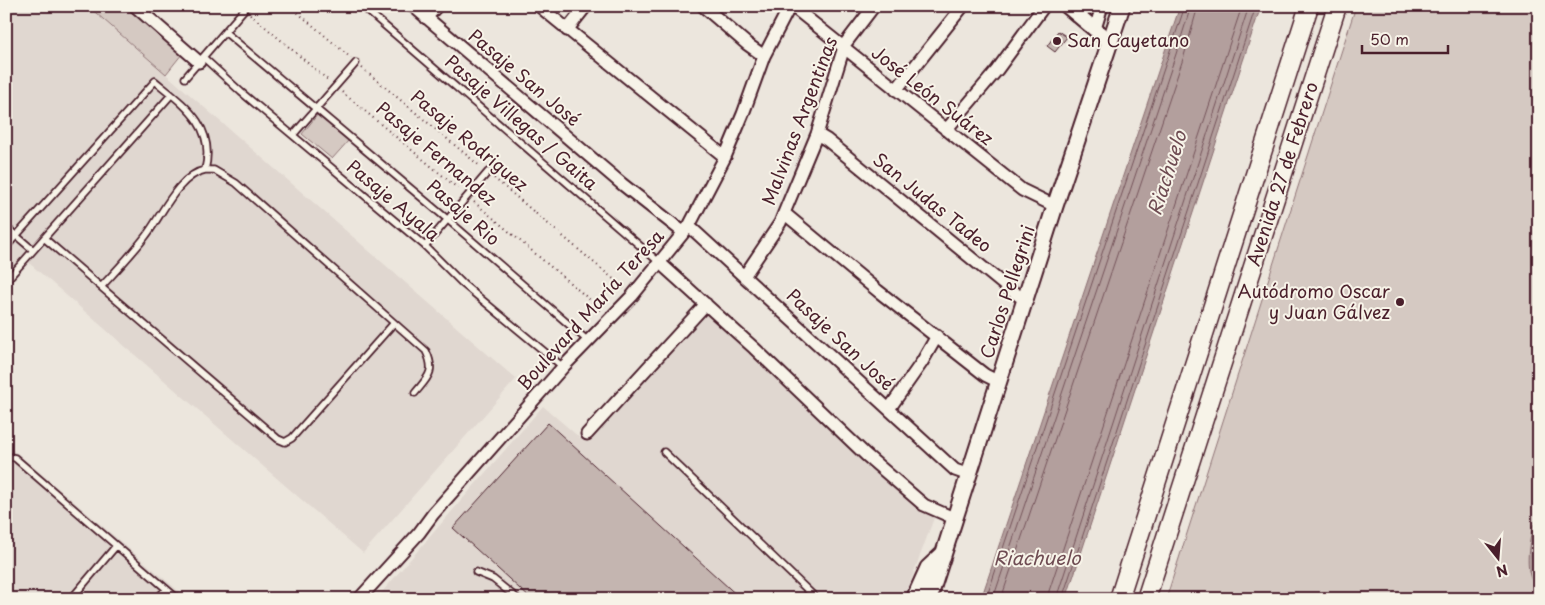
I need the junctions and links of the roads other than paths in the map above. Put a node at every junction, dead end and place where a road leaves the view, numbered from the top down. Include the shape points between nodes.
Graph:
1 (135, 6) edge
2 (362, 6) edge
3 (413, 6) edge
4 (437, 6) edge
5 (539, 6) edge
6 (586, 6) edge
7 (703, 6) edge
8 (791, 6) edge
9 (874, 6) edge
10 (963, 6) edge
11 (1044, 6) edge
12 (1067, 6) edge
13 (1102, 6) edge
14 (1122, 6) edge
15 (1309, 6) edge
16 (1337, 6) edge
17 (246, 8) edge
18 (426, 18) junction
19 (1095, 29) junction
20 (567, 30) junction
21 (226, 32) junction
22 (1110, 42) junction
23 (843, 48) junction
24 (764, 56) junction
25 (202, 60) junction
26 (356, 63) road end
27 (185, 78) dead end
28 (896, 90) junction
29 (171, 95) junction
30 (316, 108) junction
31 (946, 130) junction
32 (816, 134) junction
33 (293, 135) junction
34 (725, 157) junction
35 (205, 170) junction
36 (488, 172) road end
37 (1055, 206) junction
38 (784, 213) junction
39 (447, 219) junction
40 (6, 227) edge
41 (686, 229) junction
42 (16, 236) junction
43 (44, 238) junction
44 (424, 246) junction
45 (6, 247) edge
46 (33, 250) junction
47 (660, 263) junction
48 (745, 275) junction
49 (6, 281) edge
50 (101, 287) junction
51 (1025, 300) junction
52 (706, 304) junction
53 (394, 322) junction
54 (937, 336) junction
55 (588, 342) junction
56 (563, 367) junction
57 (999, 382) junction
58 (415, 393) dead end
59 (889, 409) junction
60 (587, 434) dead end
61 (664, 452) dead end
62 (6, 456) edge
63 (969, 475) junction
64 (956, 519) junction
65 (116, 546) junction
66 (944, 553) junction
67 (476, 572) dead end
68 (166, 589) junction
69 (71, 599) edge
70 (157, 599) edge
71 (178, 599) edge
72 (359, 599) edge
73 (518, 599) edge
74 (817, 599) edge
75 (914, 599) edge
76 (929, 599) edge
77 (1119, 599) edge
78 (1146, 599) edge

1 - 25 street
2 - 47 lane, Pasaje Villegas / Gaita
3 - 18 street, Pasaje San José
4 - 18 street
5 - 20 street
6 - 20 street
7 - 24 street
8 - 23 street, José León Suárez
8 - 24 street, Boulevard María Teresa
9 - 23 street, Malvinas Argentinas
10 - 28 street
11 - 31 street via 997,70
12 - 19 street
13 - 19 street
14 - 22 main road, Carlos Pellegrini
15 - 77 main road, Avenida 27 de Febrero
16 - 78 main road, Avenida 27 de Febrero
17 - 21 lane
18 - 41 street, Pasaje San José via 622,184
19 - 22 street
20 - 34 street
21 - 25 lane
21 - 30 lane, Pasaje Rio
22 - 37 main road, Carlos Pellegrini
23 - 28 street, José León Suárez
23 - 32 street, Malvinas Argentinas
24 - 34 street, Boulevard María Teresa
25 - 27 lane
25 - 33 lane, Pasaje Ayala
26 - 30 lane
28 - 31 street, José León Suárez
29 - 35 lane via 202,126 208,161
29 - 42 lane via 155,81
29 - 43 lane
30 - 33 lane
30 - 39 lane, Pasaje Rio
31 - 37 street, José León Suárez via 1022,190
32 - 38 street, Malvinas Argentinas
32 - 51 street, San Judas Tadeo
33 - 44 lane, Pasaje Ayala
34 - 41 street, Boulevard María Teresa
35 - 50 lane via 198,171 182,184 145,237
35 - 53 lane via 214,170 236,183
36 - 39 lane
37 - 51 main road, Carlos Pellegrini
38 - 48 street, Malvinas Argentinas
38 - 54 street
39 - 44 lane
39 - 55 lane, Pasaje Rio
40 - 42 lane
41 - 47 street, Boulevard María Teresa
41 - 48 street, Pasaje San José
42 - 45 lane
42 - 46 lane
43 - 46 lane
43 - 50 lane
44 - 56 lane, Pasaje Ayala via 463,284
46 - 49 lane
47 - 52 street
47 - 55 street, Boulevard María Teresa
48 - 59 street, Pasaje San José
50 - 53 lane via 284,442 292,438
51 - 57 main road, Carlos Pellegrini
52 - 60 street
52 - 64 street via 924,505
53 - 58 lane via 426,351 431,361 429,376
54 - 57 street via 985,375
54 - 59 street
55 - 56 street, Boulevard María Teresa
56 - 72 street, Boulevard María Teresa
57 - 63 main road, Carlos Pellegrini
59 - 63 street, Pasaje San José via 955,470
61 - 74 lane
62 - 65 lane via 15,458
63 - 64 main road, Carlos Pellegrini
64 - 66 main road, Carlos Pellegrini
65 - 68 lane
65 - 69 lane
66 - 75 main road, Carlos Pellegrini via 928,568
66 - 76 main road, Carlos Pellegrini
67 - 73 lane via 493,579
68 - 70 lane
68 - 71 lane

